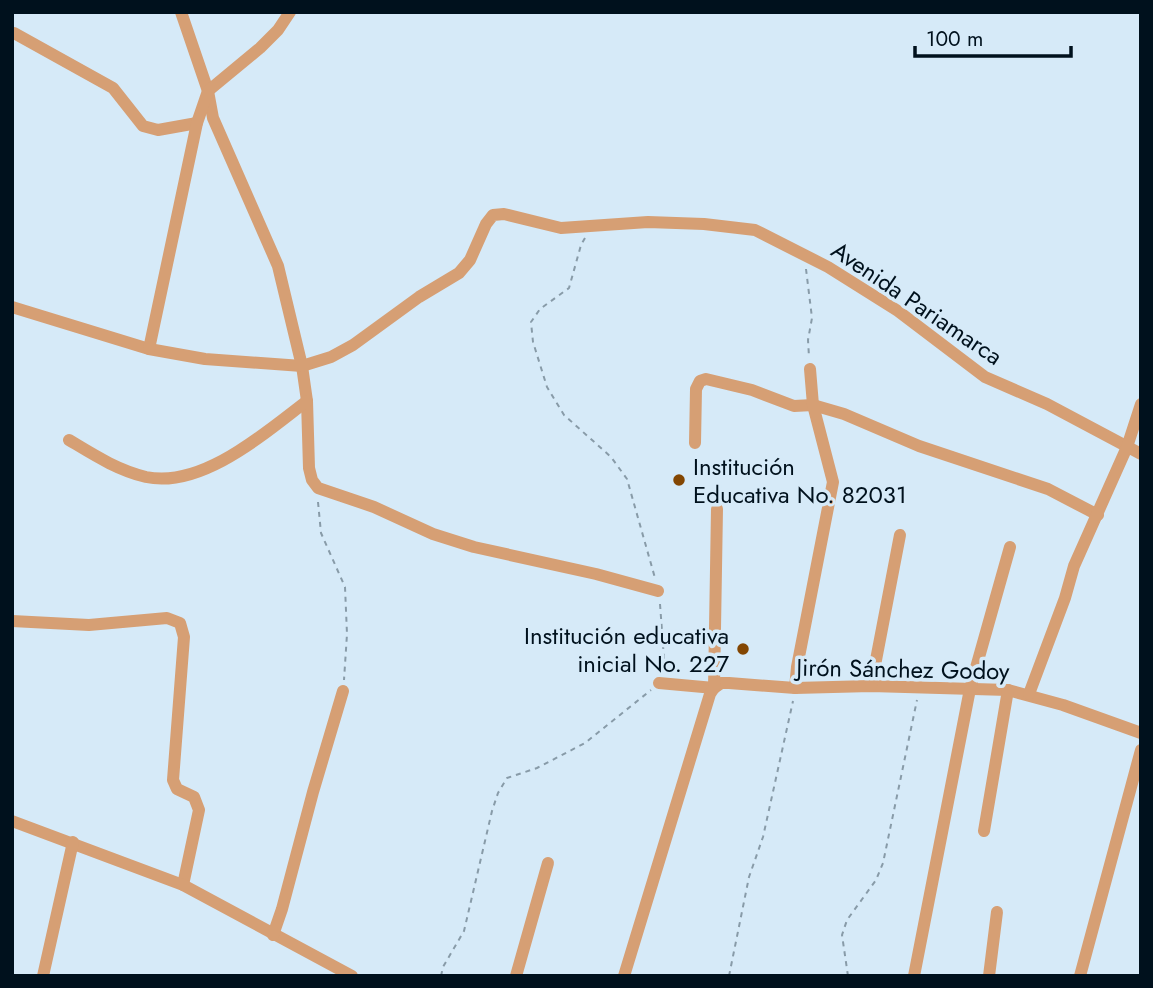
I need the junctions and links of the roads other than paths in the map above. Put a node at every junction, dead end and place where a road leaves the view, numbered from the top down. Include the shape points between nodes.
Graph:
1 (181, 12) edge
2 (290, 12) edge
3 (14, 33) edge
4 (208, 91) junction
5 (197, 124) junction
6 (12, 307) edge
7 (149, 349) junction
8 (302, 366) junction
9 (810, 369) road end
10 (307, 401) junction
11 (1141, 404) edge
12 (813, 405) junction
13 (69, 440) dead end
14 (695, 443) dead end
15 (1127, 447) junction
16 (1141, 454) edge
17 (717, 509) dead end
18 (1098, 515) junction
19 (900, 535) dead end
20 (1010, 547) dead end
21 (658, 592) road end
22 (12, 621) edge
23 (659, 683) road end
24 (871, 686) junction
25 (714, 688) junction
26 (795, 688) junction
27 (970, 689) junction
28 (1008, 690) junction
29 (343, 691) road end
30 (1029, 694) junction
31 (1141, 733) edge
32 (1141, 750) edge
33 (12, 821) edge
34 (984, 831) dead end
35 (73, 842) junction
36 (548, 863) dead end
37 (183, 885) junction
38 (997, 912) dead end
39 (273, 935) junction
40 (43, 976) edge
41 (352, 976) edge
42 (516, 976) edge
43 (624, 976) edge
44 (914, 976) edge
45 (989, 976) edge
46 (1080, 976) edge

1 - 4 street
2 - 4 street via 260,48
3 - 5 street via 113,88 143,126 158,130
4 - 5 street
4 - 8 street via 213,118 278,266
5 - 7 street
6 - 7 street
7 - 8 street via 205,359
8 - 10 street
8 - 15 street, Avenida Pariamarca via 353,345 459,272 494,215 561,228 648,222 704,224 755,230 805,254 898,311 985,377
9 - 12 street
10 - 13 street via 229,455 200,471 173,478 148,477 109,465
10 - 21 street via 309,468 318,488 464,544
11 - 15 street
12 - 14 street via 794,406 706,379 696,388
12 - 18 street via 931,451 1048,489
12 - 26 street via 833,482
15 - 16 street, Avenida Pariamarca
15 - 18 street
17 - 25 street
18 - 30 street via 1074,566
19 - 24 street
20 - 27 street
22 - 37 street via 89,625 167,618 180,623 184,637 173,780 177,789 197,800 199,810
23 - 25 street, Jirón Sánchez Godoy
24 - 26 street, Jirón Sánchez Godoy
24 - 27 street, Jirón Sánchez Godoy
25 - 26 street, Jirón Sánchez Godoy via 729,683
25 - 43 street
27 - 28 street, Jirón Sánchez Godoy
27 - 44 street
28 - 30 street, Jirón Sánchez Godoy
28 - 34 street
29 - 39 street
30 - 31 street, Jirón Sánchez Godoy
32 - 46 street
33 - 35 street
35 - 37 street
35 - 40 street
36 - 42 street
37 - 39 street
38 - 45 street
39 - 41 street

